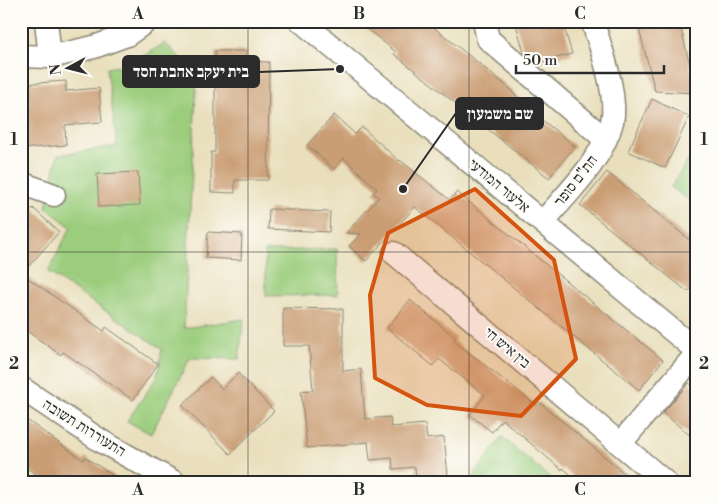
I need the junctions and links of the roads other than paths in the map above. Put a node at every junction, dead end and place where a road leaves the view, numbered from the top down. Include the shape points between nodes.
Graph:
1 (46, 21) edge
2 (147, 21) edge
3 (301, 21) edge
4 (484, 21) edge
5 (592, 21) edge
6 (21, 56) edge
7 (50, 57) junction
8 (605, 140) junction
9 (21, 183) edge
10 (54, 194) dead end
11 (543, 222) junction
12 (394, 253) dead end
13 (697, 352) edge
14 (21, 388) edge
15 (620, 444) junction
16 (174, 482) edge
17 (666, 482) edge

1 - 7 street
2 - 7 street via 127,35
3 - 11 street, אלעזר המודעי
4 - 8 street via 488,39
5 - 8 street, חת"ם סופר via 602,48 613,99 612,121
6 - 7 street
8 - 11 street, חת"ם סופר via 594,160
9 - 10 street
11 - 13 street, אלעזר המודעי
12 - 15 street, בין איש חי
13 - 15 street
14 - 16 street, התעוררות תשובה via 101,441
15 - 17 street, בין איש חי

